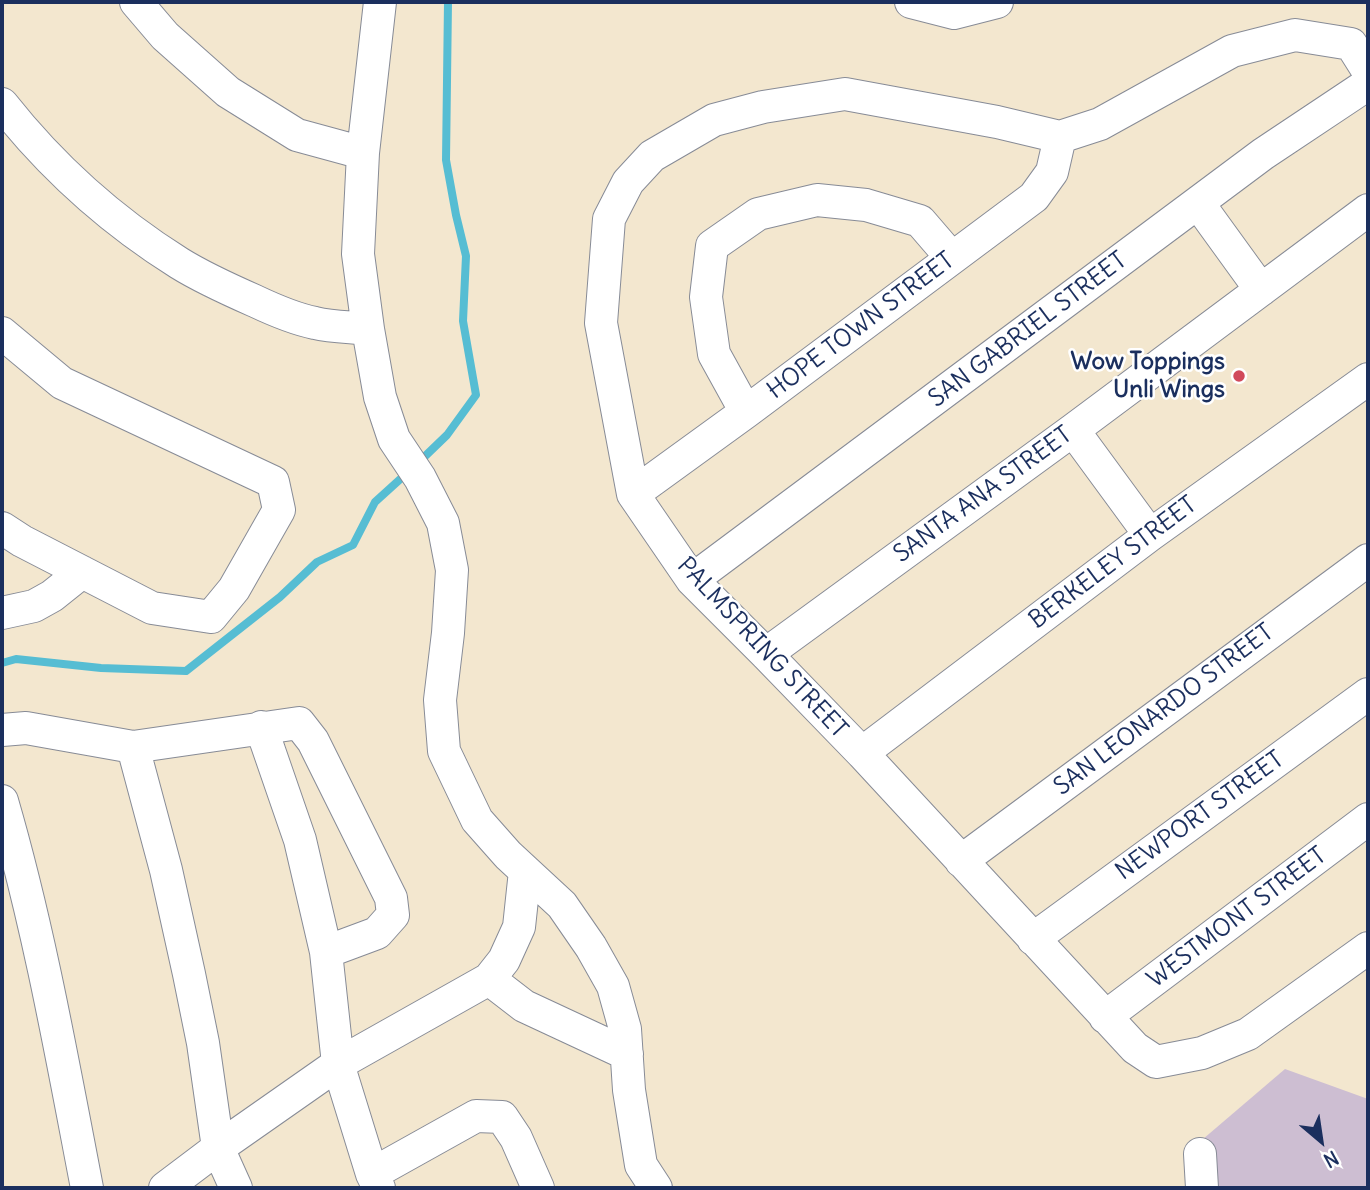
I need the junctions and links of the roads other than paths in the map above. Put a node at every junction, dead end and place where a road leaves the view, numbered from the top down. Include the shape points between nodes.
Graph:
1 (136, 2) edge
2 (380, 2) edge
3 (911, 2) edge
4 (997, 2) edge
5 (1368, 71) edge
6 (1368, 84) edge
7 (2, 104) edge
8 (1060, 137) junction
9 (363, 153) junction
10 (1198, 203) junction
11 (1368, 210) edge
12 (951, 257) junction
13 (1261, 290) junction
14 (368, 329) junction
15 (2, 333) edge
16 (1368, 379) edge
17 (746, 412) junction
18 (1073, 430) junction
19 (632, 494) junction
20 (2, 527) edge
21 (1150, 534) junction
22 (1368, 560) edge
23 (82, 572) junction
24 (692, 580) junction
25 (2, 613) edge
26 (766, 654) junction
27 (1368, 694) edge
28 (261, 727) junction
29 (2, 730) edge
30 (132, 747) junction
31 (862, 753) junction
32 (2, 801) edge
33 (1368, 819) edge
34 (961, 861) junction
35 (525, 871) junction
36 (1033, 939) junction
37 (1368, 948) edge
38 (326, 952) junction
39 (489, 979) junction
40 (1105, 1017) junction
41 (627, 1054) junction
42 (338, 1065) junction
43 (218, 1148) junction
44 (1200, 1154) dead end
45 (375, 1181) edge
46 (87, 1188) edge
47 (165, 1188) edge
48 (236, 1188) edge
49 (537, 1188) edge
50 (656, 1188) edge
51 (1202, 1188) edge

1 - 9 street via 165,36 228,92 297,135
2 - 9 street
3 - 4 street via 954,13
5 - 8 street via 1351,44 1294,35 1232,51 1100,124
6 - 10 street, SAN GABRIEL STREET
7 - 14 street via 75,183 180,264 227,289 316,324
8 - 12 street, HOPE TOWN STREET via 1052,172 1034,197
8 - 19 street, PALMSPRING STREET via 845,94 715,120 652,156 628,182 609,219 601,323
9 - 14 street via 358,254
10 - 13 street
10 - 24 street, SAN GABRIEL STREET
11 - 13 street, SANTA ANA STREET
12 - 17 street, HOPE TOWN STREET
12 - 17 street via 920,221 866,205 817,200 758,214 712,246 706,297 714,354
13 - 18 street, SANTA ANA STREET
14 - 35 street via 380,397 394,439 443,523 452,570 440,701 444,751 477,820
15 - 23 street via 62,383 273,482 279,510 234,589 211,617 152,608
16 - 21 street, BERKELEY STREET
17 - 19 street, HOPE TOWN STREET
18 - 21 street
18 - 26 street, SANTA ANA STREET
19 - 24 street, PALMSPRING STREET
20 - 23 street
21 - 31 street, BERKELEY STREET
22 - 34 street, SAN LEONARDO STREET
23 - 25 street via 34,606
24 - 26 street, PALMSPRING STREET
26 - 31 street, PALMSPRING STREET
27 - 36 street, NEWPORT STREET
28 - 30 street
28 - 38 street via 300,840
28 - 38 street via 299,723 313,741 391,898 393,915 377,933
29 - 30 street via 26,728
30 - 43 street via 189,974
31 - 34 street, PALMSPRING STREET
32 - 46 street via 44,965
33 - 40 street, WESTMONT STREET
34 - 36 street, PALMSPRING STREET
35 - 39 street via 519,928
35 - 41 street via 562,905 613,986
36 - 40 street, PALMSPRING STREET
37 - 40 street, PALMSPRING STREET via 1248,1034 1202,1053 1156,1062
38 - 42 street
39 - 41 street via 524,1006
39 - 42 street
41 - 50 street via 641,1166
42 - 43 street
42 - 45 street
43 - 47 street
43 - 48 street
44 - 51 street
45 - 49 street via 476,1116 502,1117

